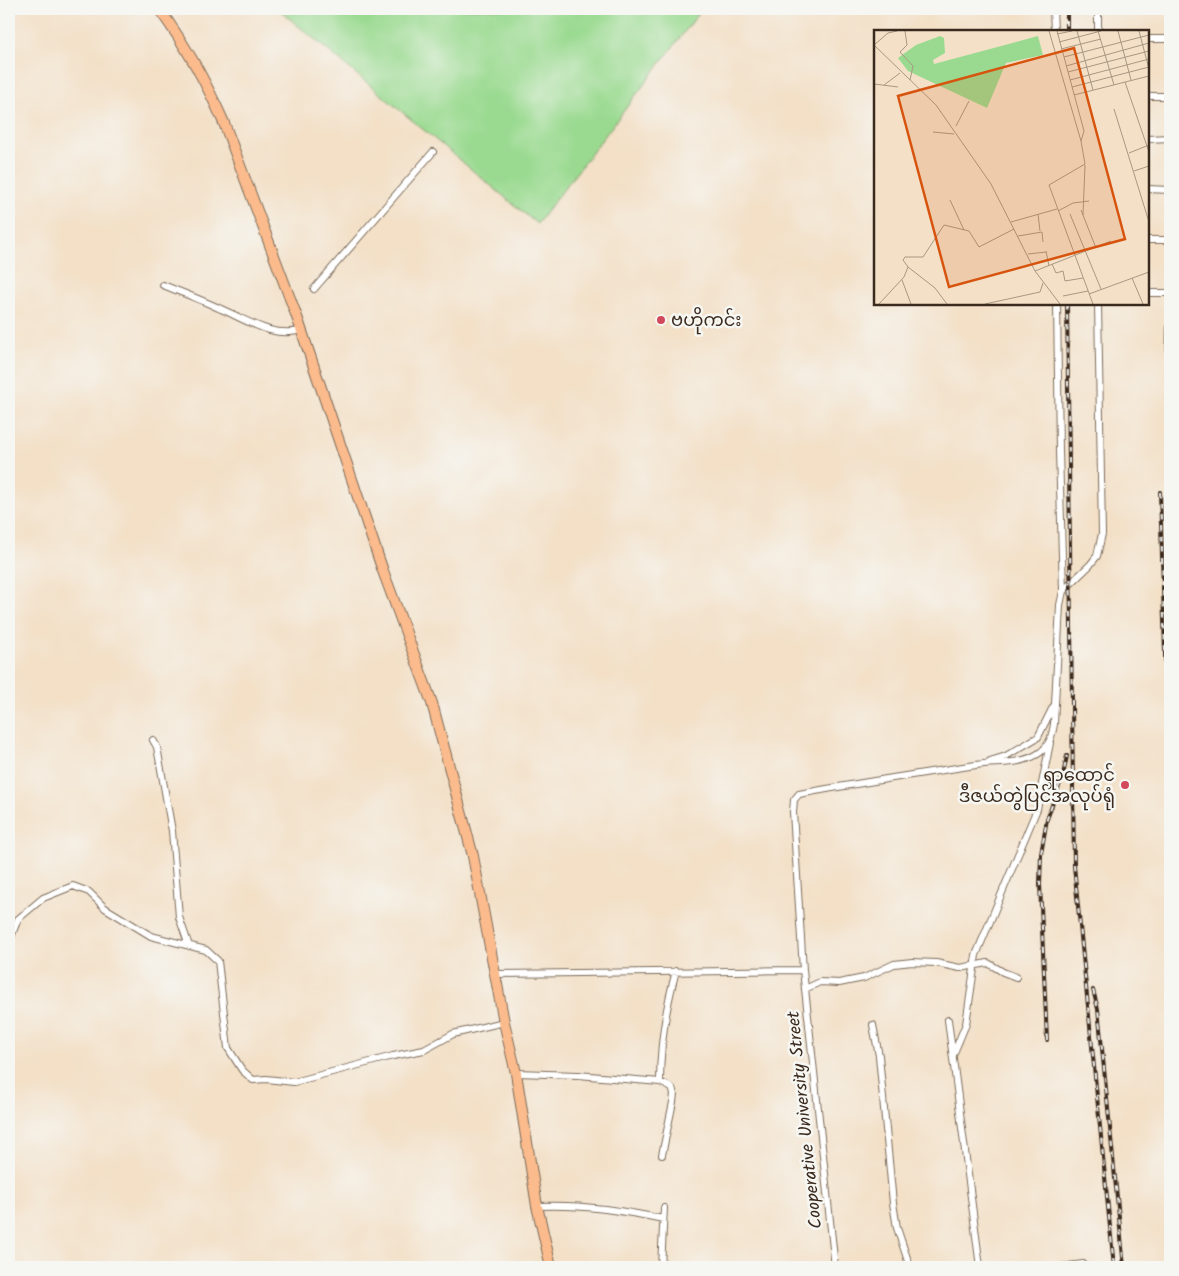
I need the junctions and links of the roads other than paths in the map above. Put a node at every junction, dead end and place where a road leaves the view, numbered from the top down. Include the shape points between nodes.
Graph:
1 (160, 9) edge
2 (1053, 9) edge
3 (1098, 9) edge
4 (1054, 30) edge
5 (1098, 30) edge
6 (1149, 39) edge
7 (1170, 39) edge
8 (1149, 96) edge
9 (1170, 96) edge
10 (1170, 138) edge
11 (1149, 139) edge
12 (433, 152) dead end
13 (1149, 189) edge
14 (1170, 190) edge
15 (1149, 240) edge
16 (1170, 240) edge
17 (164, 285) dead end
18 (314, 289) dead end
19 (1149, 293) edge
20 (1170, 293) edge
21 (1057, 305) edge
22 (1098, 305) edge
23 (1170, 318) edge
24 (302, 330) junction
25 (1169, 368) edge
26 (1063, 591) junction
27 (1054, 706) junction
28 (1051, 739) junction
29 (153, 740) dead end
30 (979, 764) junction
31 (9, 942) edge
32 (189, 946) junction
33 (974, 965) junction
34 (803, 970) junction
35 (676, 971) junction
36 (495, 974) junction
37 (1016, 977) dead end
38 (805, 989) junction
39 (948, 1020) dead end
40 (504, 1022) junction
41 (873, 1025) dead end
42 (953, 1055) junction
43 (516, 1073) junction
44 (660, 1082) junction
45 (662, 1155) dead end
46 (538, 1206) junction
47 (664, 1208) dead end
48 (663, 1219) junction
49 (1083, 1264) dead end
50 (551, 1267) edge
51 (661, 1267) edge
52 (835, 1267) edge
53 (910, 1267) edge
54 (980, 1267) edge
55 (1061, 1267) edge

1 - 24 highway via 219,111
2 - 4 street
3 - 5 street
6 - 7 street
8 - 9 street
10 - 11 street
12 - 18 street
13 - 14 street
15 - 16 street
17 - 24 street via 265,329 292,333
19 - 20 street
21 - 26 street
22 - 26 street via 1102,534 1097,556
23 - 25 street
24 - 36 highway via 383,571 432,703 473,856
26 - 27 street
27 - 28 street
27 - 30 street via 1038,737 1006,756
28 - 30 street via 1030,758
28 - 33 street via 1037,810
29 - 32 street via 158,747 172,832 179,917
30 - 34 street, Cooperative University Street via 800,794 794,800
31 - 32 street via 18,919 43,898 74,886 89,892 105,908 151,936
32 - 40 street via 206,950 218,961 228,1048 242,1070 253,1080 294,1082 424,1050 453,1034
33 - 37 street via 988,964
33 - 38 street via 960,968 923,962 894,964 864,978 839,983 820,982
33 - 42 street via 966,1024
34 - 35 street
34 - 38 street, Cooperative University Street
35 - 36 street
35 - 44 street via 660,1057
36 - 40 highway
38 - 52 street, Cooperative University Street
39 - 42 street
40 - 43 highway
41 - 53 street via 879,1056 894,1212
42 - 54 street
43 - 44 street
43 - 46 highway
44 - 45 street via 672,1088 674,1094
46 - 48 street via 595,1207
46 - 50 highway
47 - 48 street
48 - 51 street
49 - 55 street

